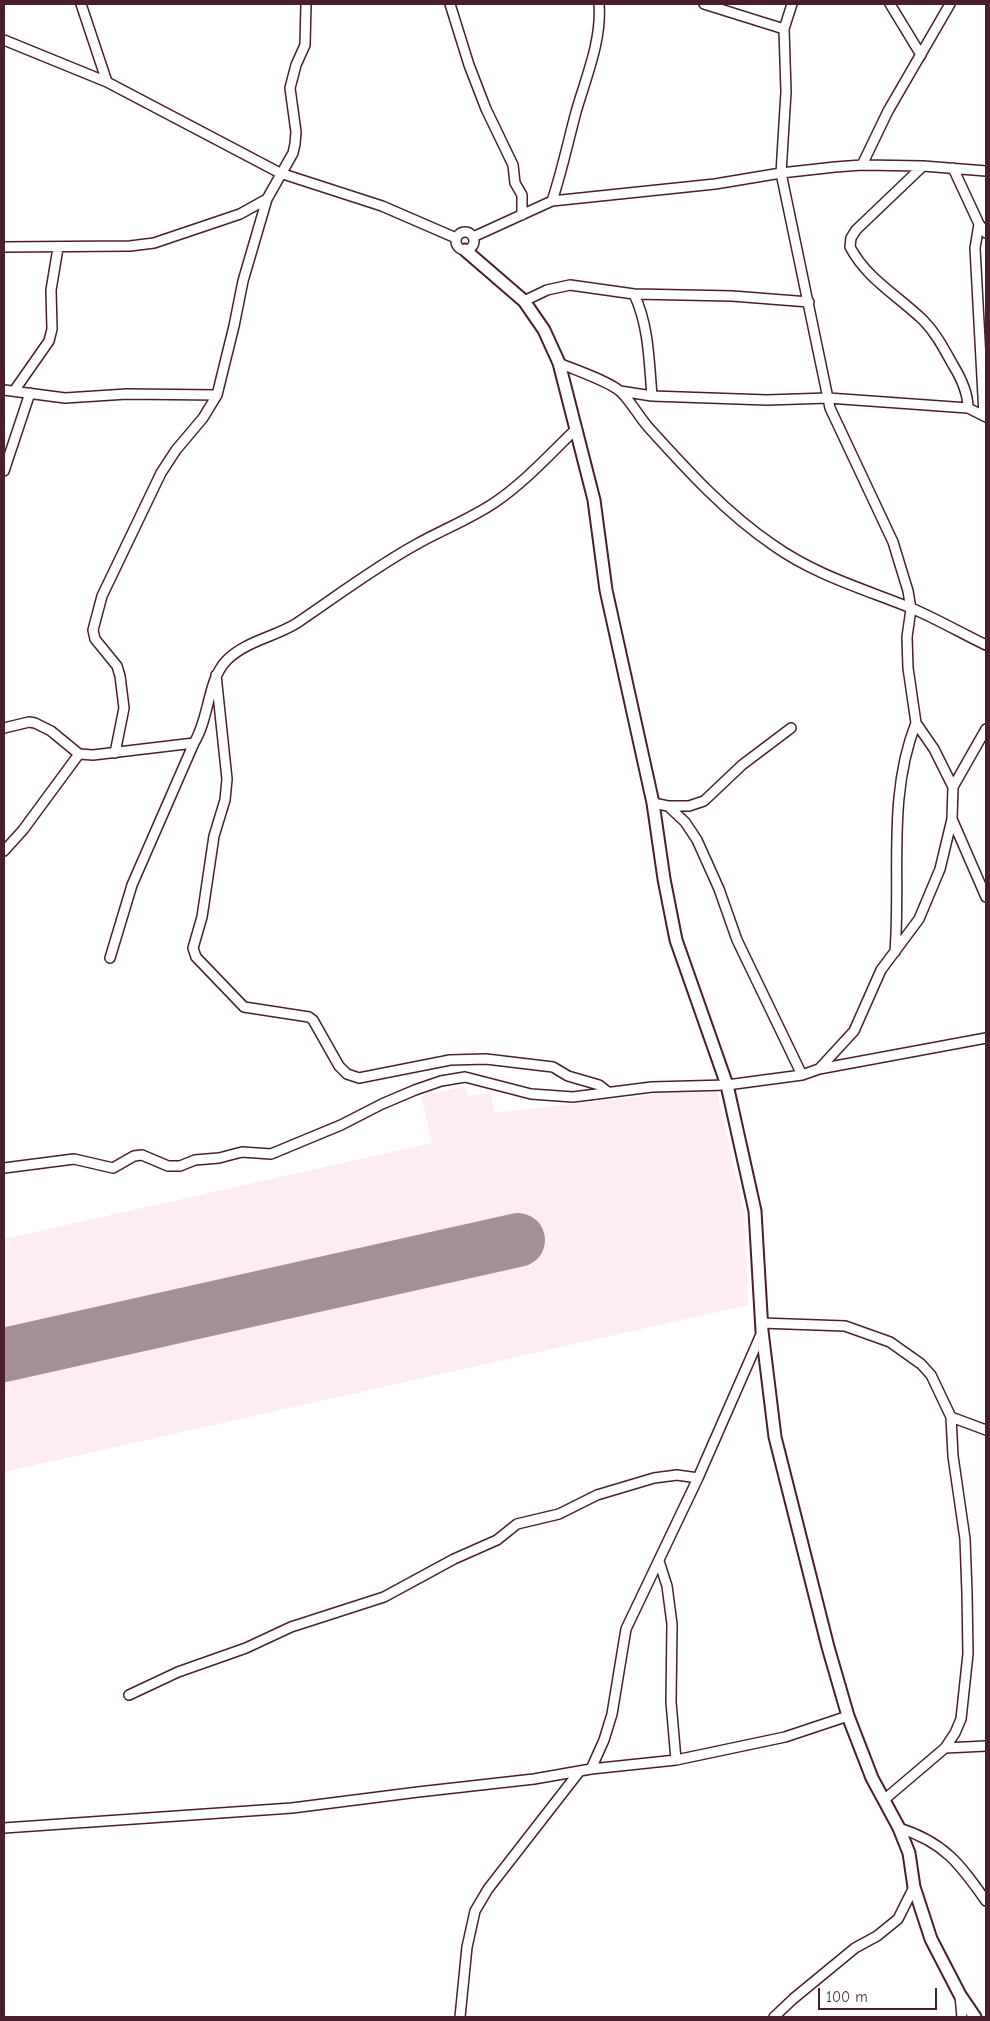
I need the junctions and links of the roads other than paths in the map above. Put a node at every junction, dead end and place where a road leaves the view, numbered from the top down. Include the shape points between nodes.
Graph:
1 (81, 4) edge
2 (306, 4) edge
3 (450, 4) edge
4 (599, 4) edge
5 (704, 4) edge
6 (792, 4) edge
7 (890, 4) edge
8 (950, 4) edge
9 (784, 29) junction
10 (4, 40) edge
11 (921, 55) junction
12 (108, 82) junction
13 (862, 165) junction
14 (923, 166) junction
15 (953, 168) junction
16 (986, 171) edge
17 (280, 173) junction
18 (781, 173) junction
19 (267, 199) junction
20 (552, 200) junction
21 (522, 215) junction
22 (979, 224) junction
23 (986, 233) edge
24 (473, 237) junction
25 (456, 238) junction
26 (4, 248) edge
27 (58, 248) junction
28 (465, 250) junction
29 (634, 294) junction
30 (524, 301) junction
31 (809, 302) junction
32 (559, 363) junction
33 (4, 390) edge
34 (14, 391) junction
35 (620, 391) junction
36 (30, 393) junction
37 (217, 395) junction
38 (652, 396) junction
39 (828, 398) junction
40 (968, 408) junction
41 (985, 416) edge
42 (575, 430) junction
43 (4, 471) edge
44 (912, 609) junction
45 (986, 645) edge
46 (216, 675) junction
47 (916, 722) junction
48 (4, 728) edge
49 (790, 728) dead end
50 (986, 729) edge
51 (194, 743) junction
52 (115, 753) junction
53 (79, 754) junction
54 (952, 787) junction
55 (653, 803) junction
56 (668, 806) junction
57 (952, 819) junction
58 (4, 851) edge
59 (986, 897) edge
60 (894, 953) junction
61 (110, 958) dead end
62 (986, 1038) edge
63 (819, 1069) junction
64 (802, 1075) junction
65 (727, 1085) junction
66 (608, 1092) junction
67 (4, 1168) edge
68 (762, 1327) junction
69 (951, 1417) junction
70 (986, 1430) edge
71 (698, 1478) junction
72 (659, 1561) junction
73 (129, 1695) dead end
74 (848, 1716) junction
75 (986, 1746) edge
76 (945, 1748) junction
77 (676, 1760) junction
78 (592, 1769) junction
79 (579, 1772) junction
80 (885, 1800) junction
81 (4, 1828) edge
82 (899, 1828) junction
83 (914, 1887) junction
84 (986, 1900) edge
85 (960, 1995) junction
86 (460, 2017) edge
87 (774, 2017) edge
88 (962, 2017) edge
89 (975, 2017) edge

1 - 12 street
2 - 17 street via 305,45 290,88 295,144
3 - 21 street via 486,109 513,165 515,184 522,195
4 - 20 street via 596,44
5 - 9 street
6 - 9 street
7 - 11 street
8 - 11 street
9 - 18 street via 786,92
10 - 12 street
11 - 13 street via 888,111
12 - 17 street
13 - 14 street
13 - 18 street
14 - 15 street
14 - 40 street via 856,230 850,247 866,271 935,334 961,378
15 - 16 street
15 - 22 street
17 - 19 street
17 - 25 street via 382,206
18 - 20 street via 715,184
18 - 31 street
19 - 27 street via 240,214 154,243
19 - 37 street via 247,262
20 - 21 street
21 - 24 street
22 - 23 street
22 - 41 street via 975,248
24 - 25 street via 464,232
24 - 28 street via 472,247
25 - 28 street via 457,245
26 - 27 street
27 - 34 street via 51,290 52,329 49,341
28 - 30 street
29 - 30 street via 570,285 547,290
29 - 31 street
29 - 38 street via 646,332
30 - 32 street via 544,330
31 - 39 street
32 - 35 street
32 - 42 street
33 - 34 street
34 - 36 street
35 - 38 street
35 - 44 street via 704,487 773,546 809,566
36 - 37 street via 65,398 127,394
36 - 43 street
37 - 52 street via 161,474 102,596 93,630 95,640 117,666 124,708
38 - 39 street via 767,400
39 - 40 street
39 - 44 street via 833,418 893,542
40 - 41 street
42 - 46 street via 527,477 493,504 417,544 295,624 235,653
42 - 55 street via 594,500 606,590
44 - 45 street
44 - 47 street via 907,645
46 - 51 street via 203,727
46 - 66 street via 227,779 225,800 214,836 202,917 193,948 196,957 240,1005 313,1020 339,1066 347,1074 359,1078 450,1060 486,1059 553,1067 568,1076 599,1085
47 - 54 street
47 - 60 street via 900,776
48 - 53 street via 35,723 52,731
49 - 56 street via 742,765 704,801 689,806
50 - 54 street
51 - 52 street
51 - 61 street via 132,885
52 - 53 street
53 - 58 street
54 - 57 street
55 - 56 street
55 - 65 street via 676,940
56 - 64 street via 697,840 737,940
57 - 59 street
57 - 60 street via 940,869 928,899 919,919
60 - 63 street via 881,970 854,1031
62 - 63 street
63 - 64 street
64 - 65 street
65 - 66 street
65 - 68 street via 755,1211
66 - 67 street via 573,1097 531,1094 466,1077 415,1090 271,1154 242,1152 195,1160 180,1166 168,1166 142,1155 113,1168 74,1159
68 - 69 street via 845,1326 890,1342 931,1375
68 - 71 street
68 - 74 street via 775,1437
69 - 70 street
69 - 76 street via 965,1539 968,1654 961,1719
71 - 72 street
71 - 73 street via 677,1475 654,1478 597,1495 559,1514 517,1524 497,1540 384,1597 291,1627
72 - 77 street via 667,1586 672,1624 671,1702
72 - 78 street via 626,1629 612,1714
74 - 77 street via 785,1737
74 - 80 street via 872,1778
75 - 76 street
76 - 80 street
77 - 78 street
78 - 79 street
79 - 81 street via 292,1808
79 - 86 street via 488,1889 476,1911 467,1947
80 - 82 street
82 - 83 street via 908,1853
82 - 84 street via 945,1850
83 - 85 street via 931,1939
83 - 87 street via 898,1919 855,1948
85 - 88 street
85 - 89 street

